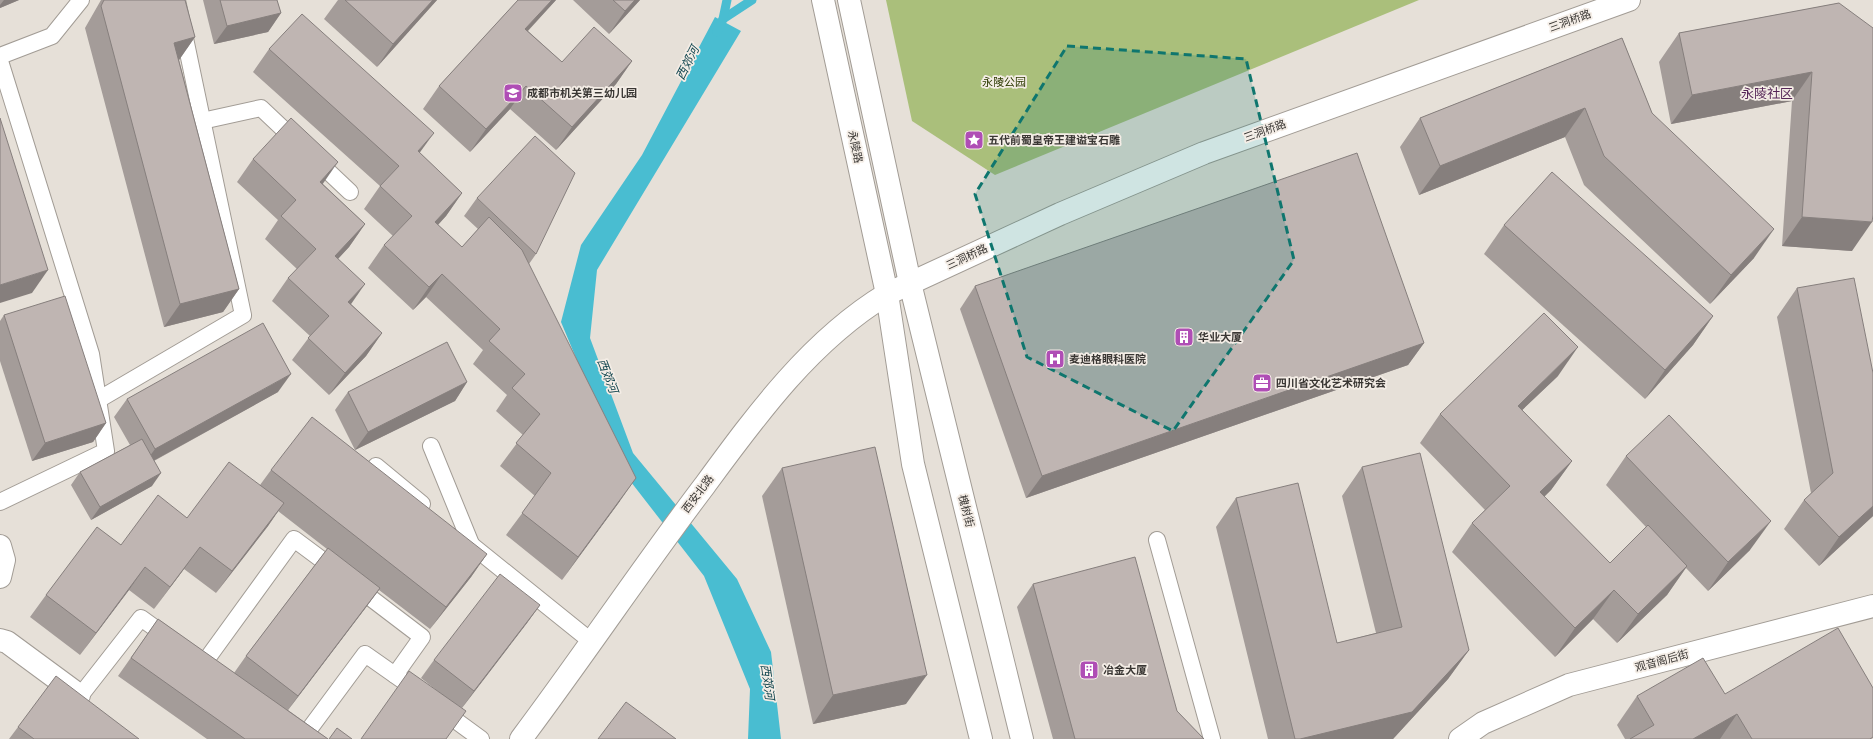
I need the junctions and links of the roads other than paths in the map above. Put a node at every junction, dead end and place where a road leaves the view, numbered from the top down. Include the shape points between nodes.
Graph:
1 (81, 0) edge
2 (177, 0) edge
3 (823, 0) edge
4 (849, 0) edge
5 (1629, 0) edge
6 (0, 56) edge
7 (0, 61) edge
8 (202, 121) junction
9 (350, 192) dead end
10 (910, 283) junction
11 (887, 294) junction
12 (98, 400) junction
13 (431, 446) dead end
14 (376, 466) edge
15 (0, 502) edge
16 (1157, 540) dead end
17 (471, 544) junction
18 (0, 546) edge
19 (0, 577) edge
20 (1873, 606) edge
21 (0, 640) edge
22 (592, 642) junction
23 (193, 656) junction
24 (395, 675) junction
25 (223, 677) edge
26 (80, 696) junction
27 (97, 709) edge
28 (286, 721) edge
29 (480, 739) edge
30 (521, 739) edge
31 (981, 739) edge
32 (1022, 739) edge
33 (1212, 739) edge
34 (1460, 739) edge

1 - 6 lane via 52,36
2 - 8 lane
3 - 11 street, 永陵路
4 - 10 street
5 - 10 street, 三洞桥路 via 1204,153 1060,214
7 - 12 lane via 91,354
8 - 9 lane via 261,108
8 - 12 lane via 243,315
10 - 11 street, 西安北路
10 - 32 street, 槐树街
11 - 22 street, 西安北路 via 866,307 820,346 779,388 663,540
11 - 31 street via 913,464
12 - 15 lane via 106,451
13 - 17 lane
14 - 17 lane
16 - 33 lane
17 - 22 lane
18 - 19 street via 4,560
20 - 34 street, 观音阁后街 via 1569,685 1483,723
21 - 26 street via 7,642
22 - 30 street, 西安北路
23 - 24 lane via 294,539 422,637
23 - 25 lane
23 - 26 lane via 141,618
24 - 28 lane via 365,654 305,735
24 - 29 lane
26 - 27 street

